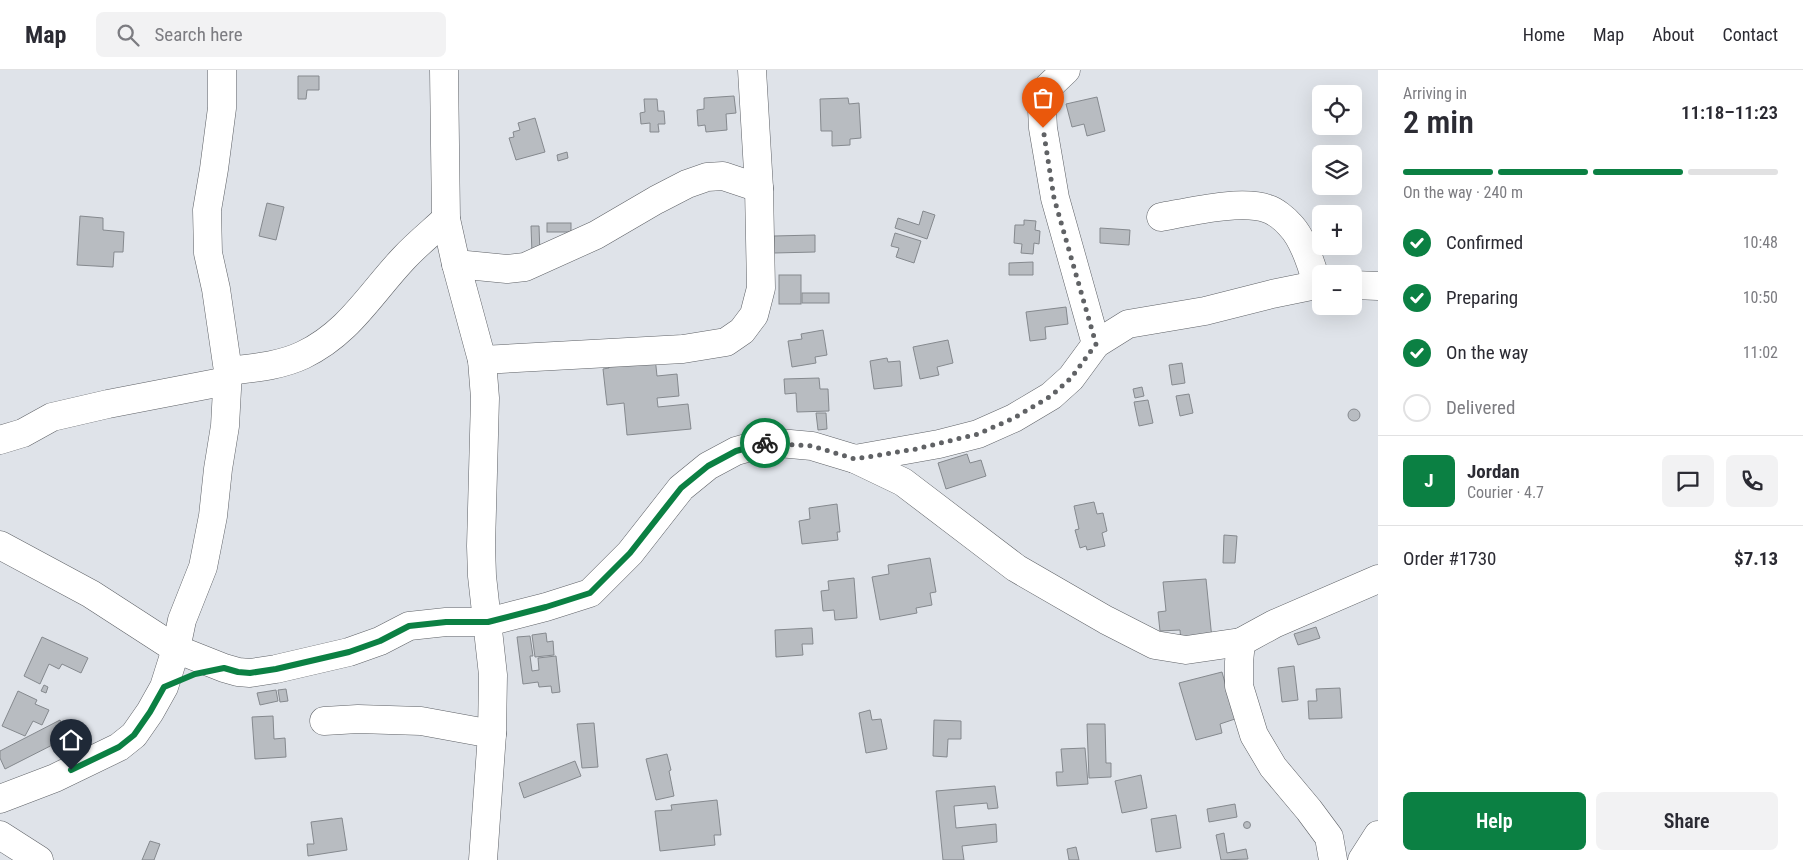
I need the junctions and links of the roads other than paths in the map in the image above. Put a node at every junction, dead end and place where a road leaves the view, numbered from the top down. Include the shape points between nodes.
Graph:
1 (222, 70) edge
2 (444, 70) edge
3 (752, 70) edge
4 (1066, 70) edge
5 (759, 188) junction
6 (1161, 217) dead end
7 (446, 219) junction
8 (456, 264) junction
9 (1312, 265) edge
10 (1362, 285) edge
11 (1312, 286) edge
12 (1378, 286) edge
13 (1096, 344) junction
14 (482, 360) junction
15 (228, 376) junction
16 (0, 440) edge
17 (855, 459) junction
18 (0, 545) edge
19 (1378, 579) edge
20 (488, 622) junction
21 (1241, 642) junction
22 (176, 649) junction
23 (224, 668) junction
24 (164, 687) junction
25 (324, 721) dead end
26 (492, 734) junction
27 (0, 799) edge
28 (0, 835) edge
29 (1378, 835) edge
30 (39, 860) edge
31 (483, 860) edge
32 (1333, 860) edge
33 (1362, 860) edge

1 - 15 street via 222,108 207,210 208,253
2 - 7 street
3 - 5 street
4 - 13 street via 1046,89 1043,128 1054,198
5 - 8 street via 723,176 706,177 656,200 596,235 525,267 506,269
5 - 14 street via 761,288 754,315 742,331 726,342 683,349
6 - 9 street via 1233,206 1270,209 1291,226
7 - 8 street
7 - 15 street via 404,258 351,322 335,335 302,356
8 - 14 street
10 - 12 street
11 - 13 street via 1205,311 1128,324
13 - 17 street via 1071,378 1051,396 1014,418 978,434 949,442
14 - 20 street via 485,398 480,546
15 - 16 street via 52,417 23,433
15 - 22 street via 213,516 203,567 182,620
17 - 20 street via 812,446 768,442 736,451 708,466 681,488 630,553 590,593
17 - 21 street via 903,482 1016,568 1155,645 1186,650
18 - 22 street via 91,594
19 - 21 street via 1274,624
20 - 23 street via 409,626 357,649 276,669 250,673
20 - 26 street via 493,675
21 - 32 street via 1238,662 1240,686 1254,735 1273,767 1329,837
22 - 23 street
22 - 24 street
23 - 24 street via 195,674
24 - 27 street via 134,735 119,747 55,778
25 - 26 street via 421,721
26 - 31 street
28 - 30 street
29 - 33 street

